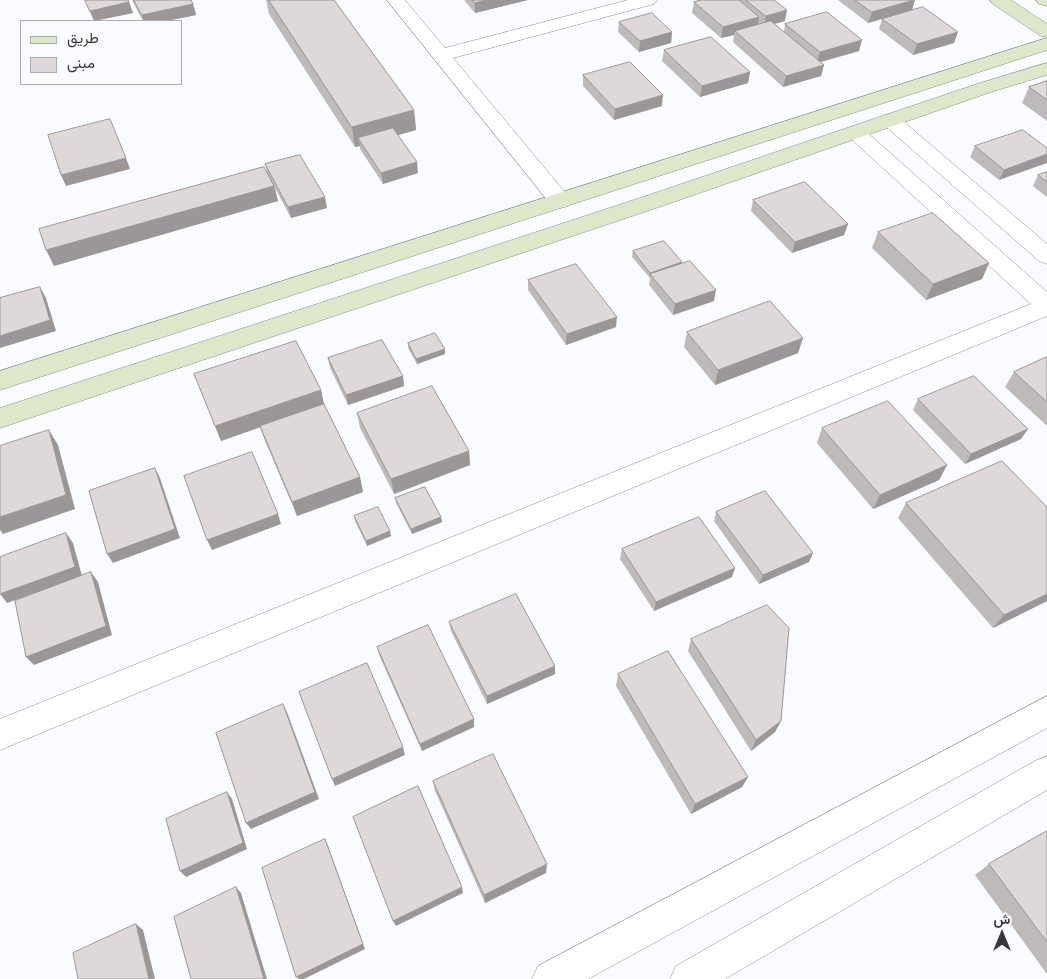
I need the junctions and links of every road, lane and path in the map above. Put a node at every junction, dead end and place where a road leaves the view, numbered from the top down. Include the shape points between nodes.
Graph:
1 (396, 0) edge
2 (648, 0) edge
3 (999, 0) edge
4 (1047, 32) edge
5 (1047, 44) edge
6 (441, 55) junction
7 (1047, 69) edge
8 (890, 120) junction
9 (855, 132) junction
10 (560, 201) junction
11 (1047, 256) edge
12 (1047, 306) edge
13 (0, 381) edge
14 (0, 418) edge
15 (1047, 711) edge
16 (0, 735) edge
17 (1047, 772) edge
18 (551, 979) edge
19 (689, 979) edge

1 - 6 street
2 - 6 street
3 - 4 street
5 - 10 street
6 - 10 street
7 - 8 street
8 - 9 street
8 - 11 street
9 - 12 street
9 - 14 street
10 - 13 street
12 - 16 street
15 - 18 street
17 - 19 street

